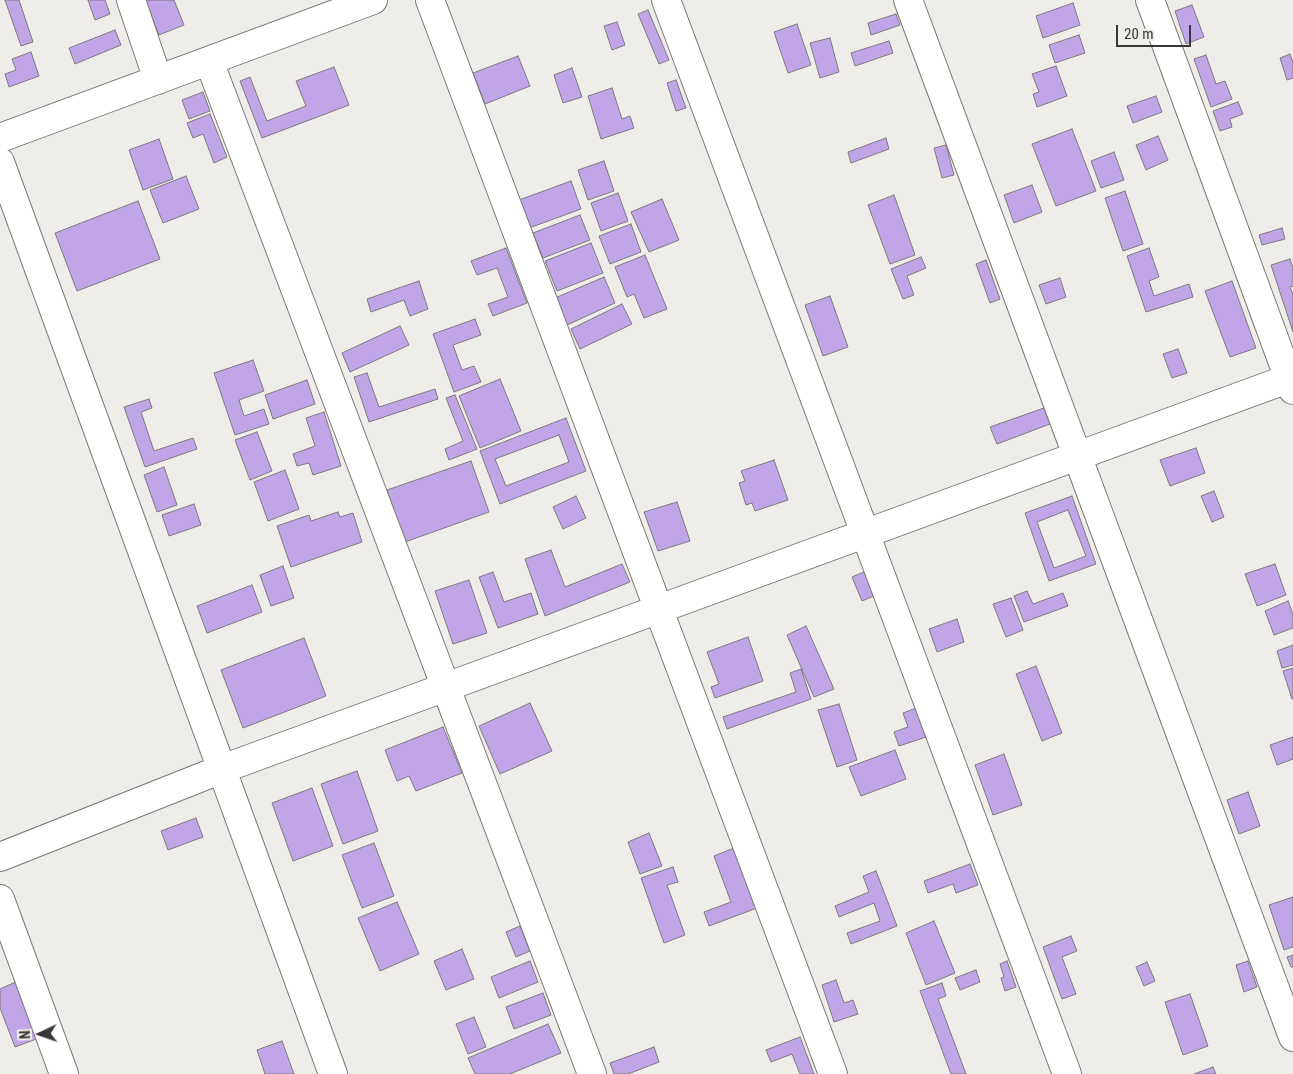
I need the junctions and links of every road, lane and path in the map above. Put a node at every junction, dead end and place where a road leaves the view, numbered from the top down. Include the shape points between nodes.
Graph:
1 (131, 0) edge
2 (373, 0) edge
3 (430, 0) edge
4 (666, 0) edge
5 (908, 0) edge
6 (1150, 0) edge
7 (209, 61) junction
8 (158, 80) junction
9 (0, 138) edge
10 (0, 162) edge
11 (1292, 382) edge
12 (1077, 456) junction
13 (866, 533) junction
14 (658, 609) junction
15 (445, 687) junction
16 (222, 769) junction
17 (0, 857) edge
18 (0, 899) edge
19 (1293, 1037) edge
20 (64, 1074) edge
21 (333, 1074) edge
22 (592, 1074) edge
23 (833, 1074) edge
24 (1068, 1074) edge

1 - 8 street
2 - 7 street
3 - 14 street
4 - 13 street
5 - 12 street
6 - 11 street
7 - 8 street
7 - 15 street
8 - 9 street
10 - 16 street
11 - 12 street
12 - 13 street
12 - 19 street
13 - 14 street
13 - 24 street
14 - 15 street
14 - 23 street
15 - 16 street
15 - 22 street
16 - 17 street
16 - 21 street
18 - 20 street

